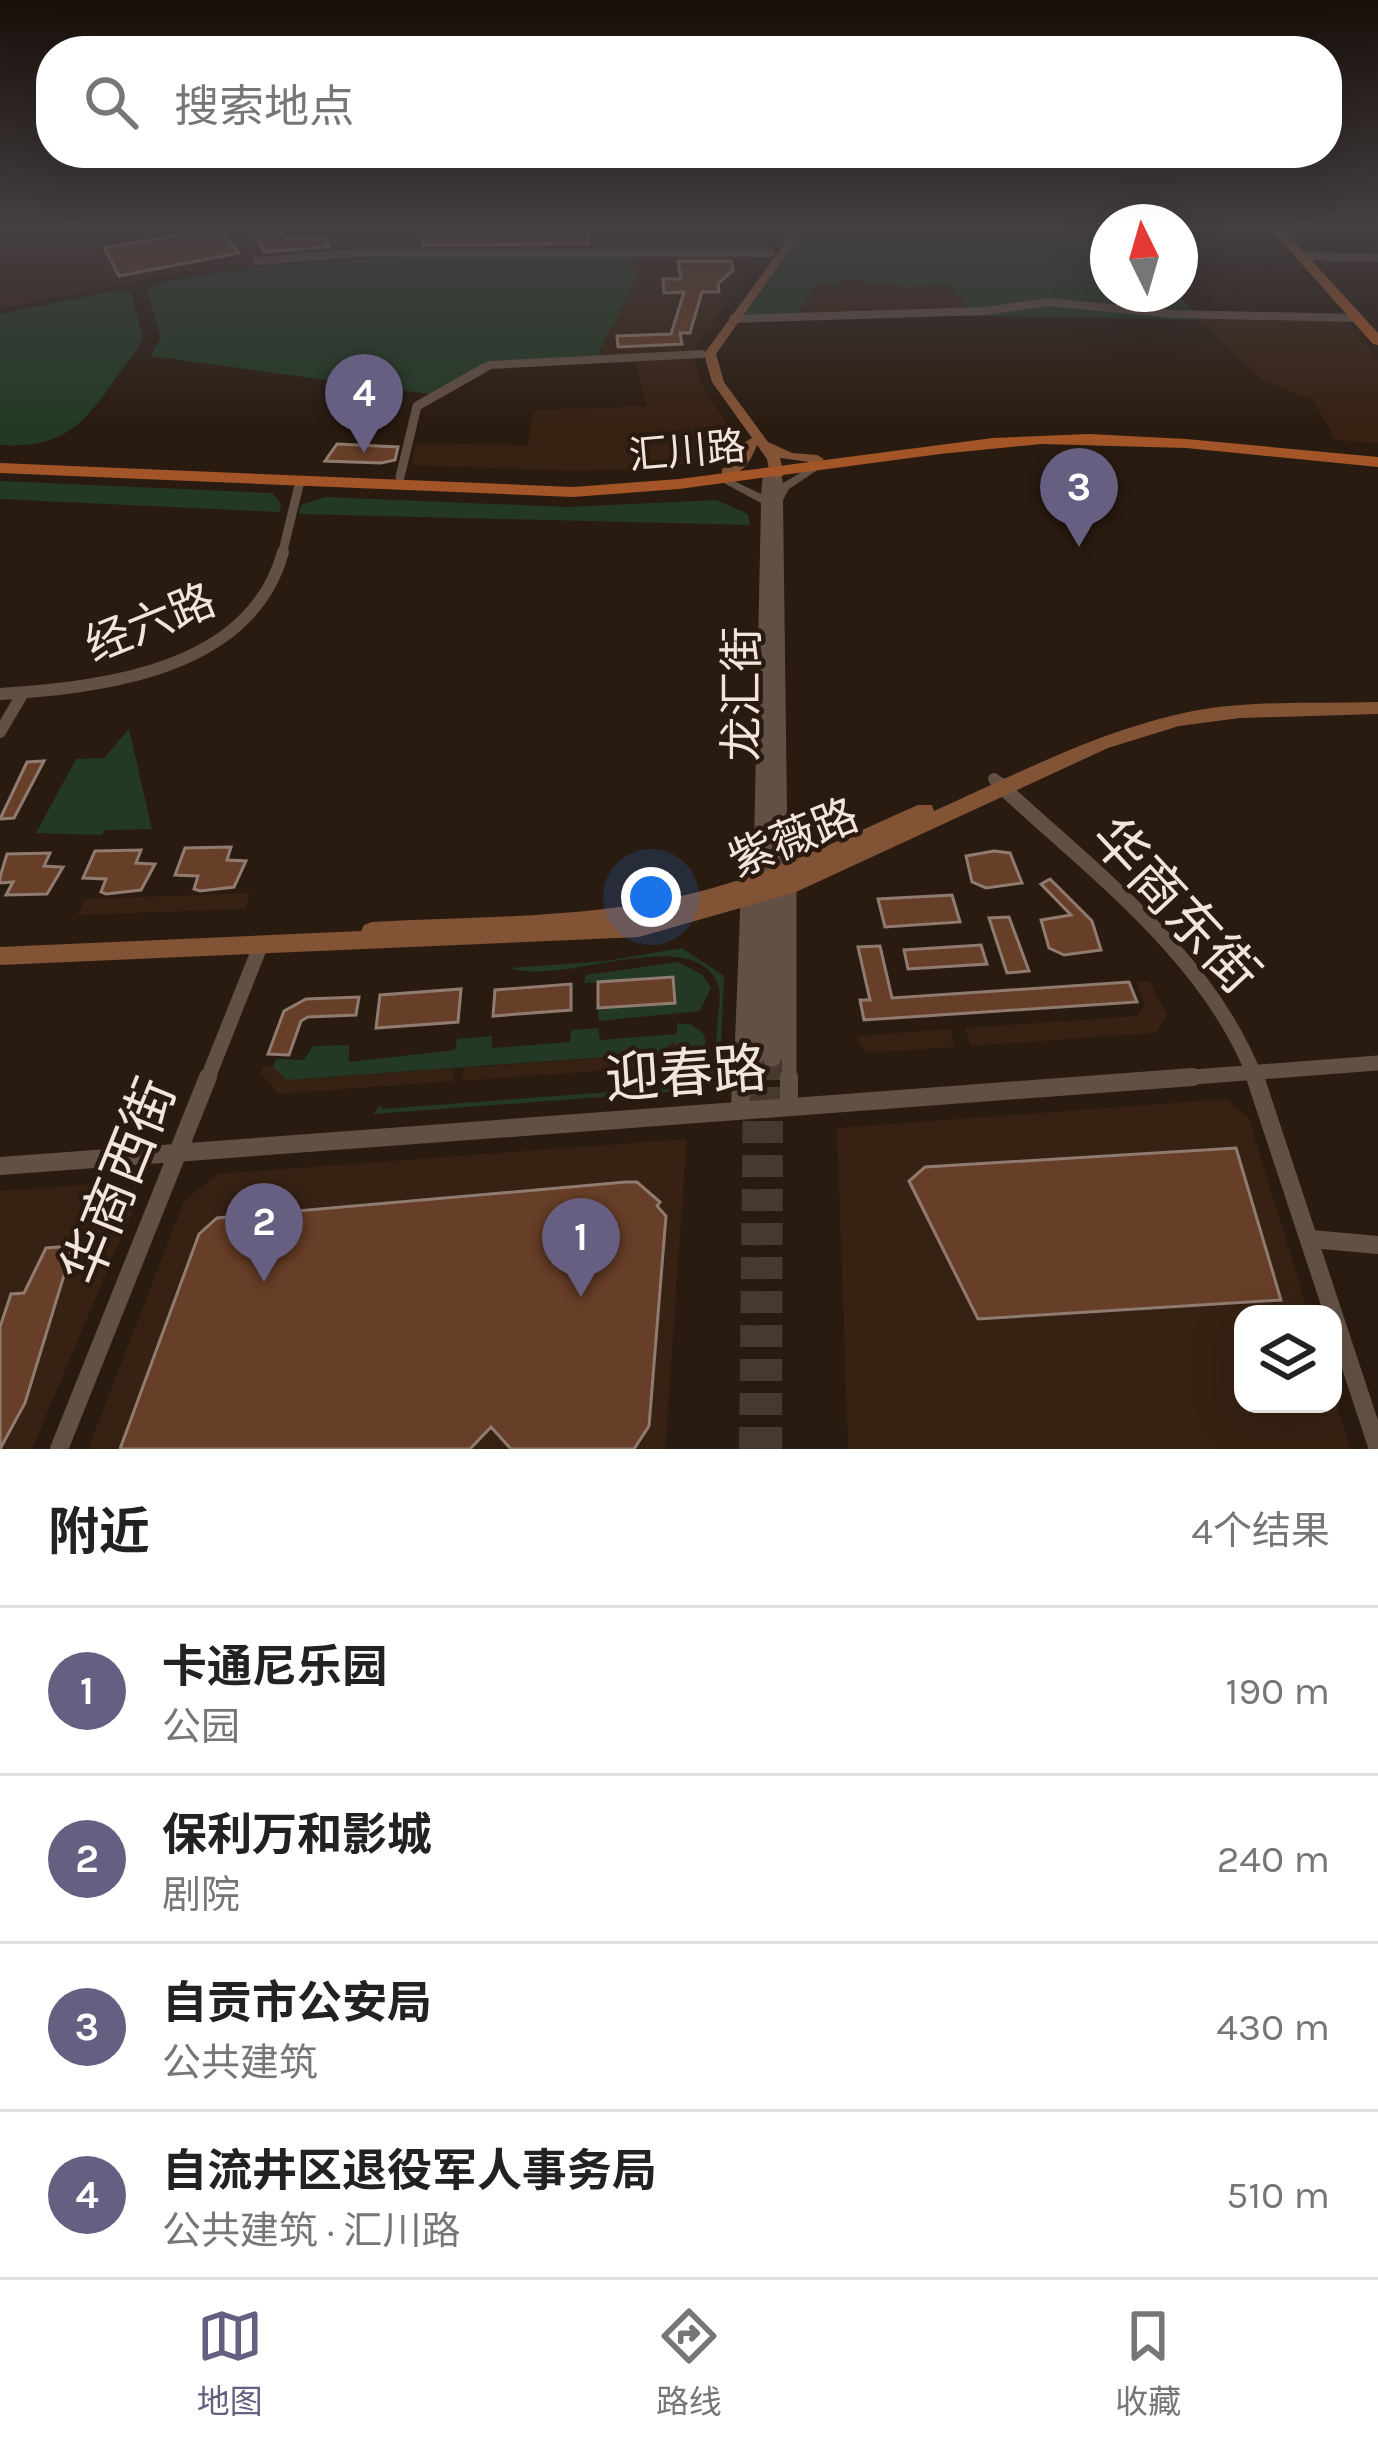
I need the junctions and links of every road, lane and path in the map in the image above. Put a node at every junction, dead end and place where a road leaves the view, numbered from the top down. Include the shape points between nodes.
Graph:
1 (743, 293) edge
2 (752, 293) edge
3 (1337, 293) edge
4 (1344, 293) edge
5 (1358, 318) junction
6 (733, 319) junction
7 (1378, 327) edge
8 (1378, 341) edge
9 (701, 354) junction
10 (756, 442) junction
11 (1378, 458) edge
12 (0, 464) edge
13 (814, 464) junction
14 (772, 471) junction
15 (726, 476) junction
16 (400, 477) junction
17 (300, 482) junction
18 (772, 501) junction
19 (23, 693) junction
20 (0, 694) edge
21 (1378, 704) edge
22 (0, 732) edge
23 (999, 783) junction
24 (770, 888) junction
25 (0, 946) edge
26 (260, 947) junction
27 (0, 956) edge
28 (763, 1058) tunnel mouth
29 (1378, 1063) edge
30 (1256, 1072) junction
31 (789, 1107) junction
32 (740, 1111) junction
33 (179, 1152) junction
34 (0, 1166) edge
35 (1311, 1239) junction
36 (1378, 1244) edge
37 (59, 1449) edge
38 (1378, 1449) edge

1 - 9 main road
2 - 6 main road
3 - 5 main road
4 - 7 main road
5 - 6 street via 1047,302
5 - 8 main road
6 - 10 main road via 711,348 713,371
9 - 10 main road via 710,383
9 - 16 street via 483,368 417,406
10 - 13 main road
10 - 14 main road
10 - 15 main road
11 - 13 main road, 汇川路 via 1119,440 996,442
12 - 16 main road, 汇川路
12 - 17 main road, 汇川路
13 - 14 main road, 汇川路
13 - 18 street
14 - 15 main road, 汇川路
14 - 18 street, 龙汇街
15 - 16 main road, 汇川路 via 575,483
15 - 17 main road, 汇川路 via 573,492
15 - 18 street
17 - 19 street, 经六路 via 266,598 248,621 124,679
18 - 24 street, 龙汇街
19 - 20 street, 经六路
19 - 22 street
21 - 23 main road, 紫薇路 via 1178,720
23 - 24 main road, 紫薇路
23 - 30 street, 华商东街 via 1192,969
24 - 25 main road, 紫薇路 via 607,916
24 - 26 main road, 紫薇路 via 596,933
24 - 28 street, 龙汇街
24 - 31 street
24 - 32 street
26 - 27 main road, 紫薇路
26 - 33 street, 华商西街
29 - 30 street, 迎春路
30 - 31 street, 迎春路
30 - 35 street, 华商东街
31 - 32 street, 迎春路
32 - 33 street, 迎春路
33 - 34 street, 迎春路
33 - 37 street, 华商西街
35 - 36 street
35 - 38 street, 华商东街

